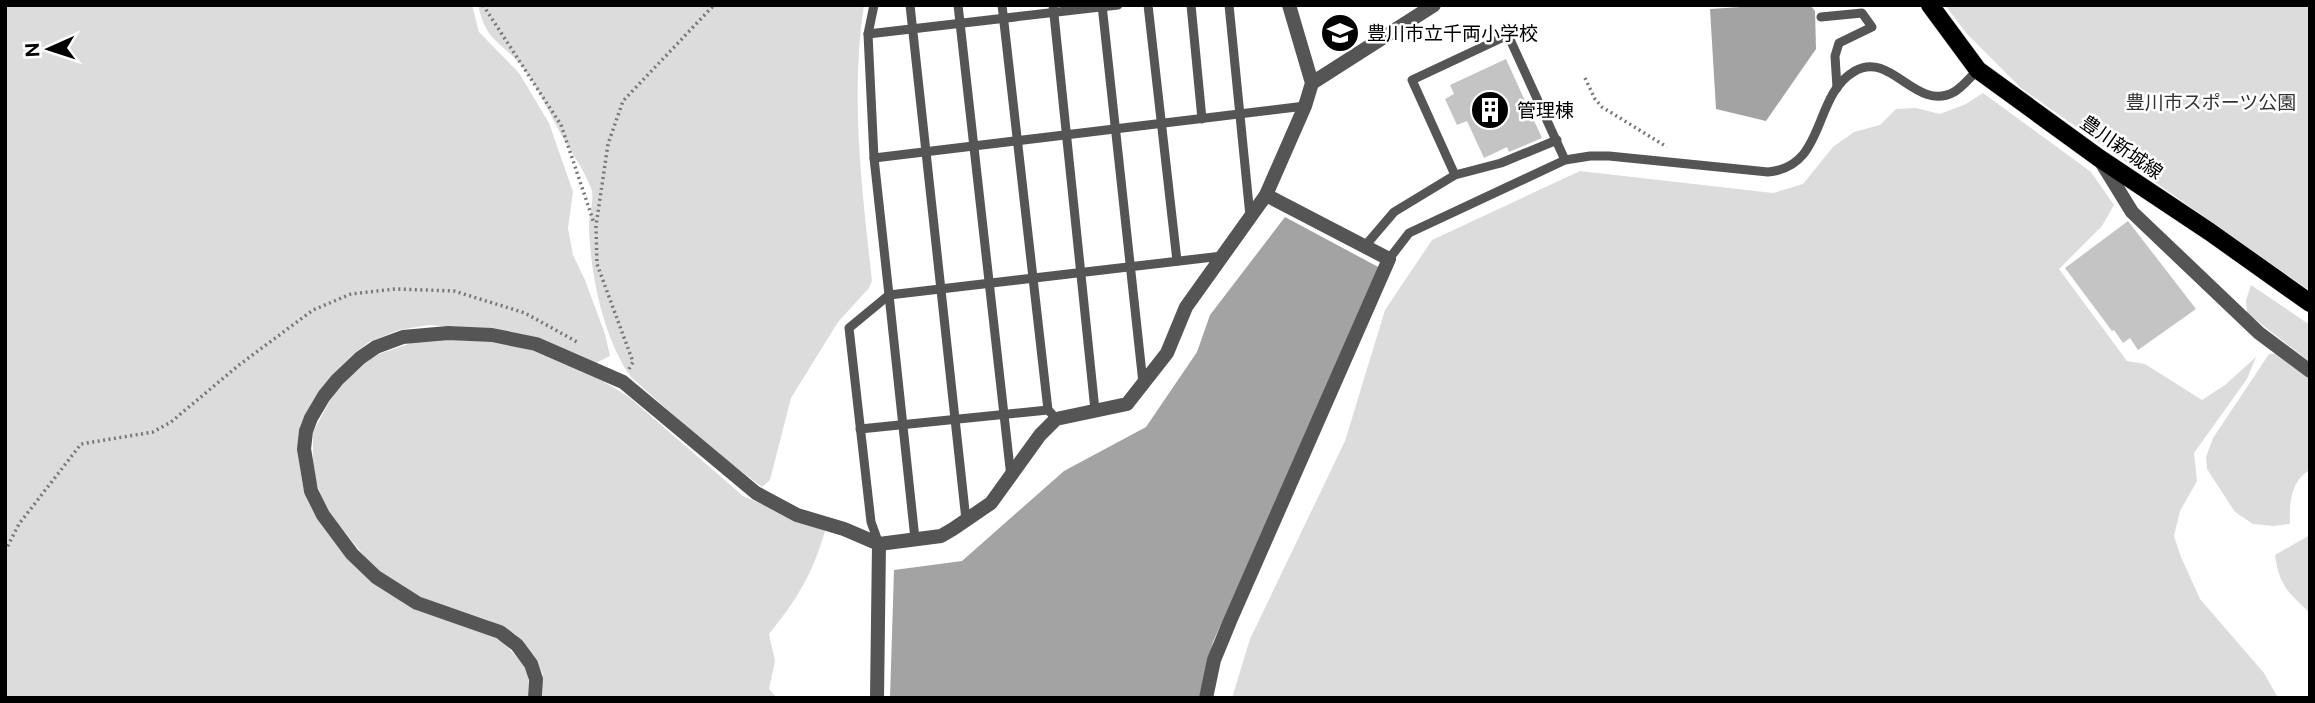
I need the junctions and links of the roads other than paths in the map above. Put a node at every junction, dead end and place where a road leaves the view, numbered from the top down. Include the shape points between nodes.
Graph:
1 (874, 5) edge
2 (910, 5) edge
3 (958, 5) edge
4 (1002, 5) edge
5 (1118, 5) edge
6 (1148, 5) edge
7 (1191, 5) edge
8 (1229, 5) edge
9 (1289, 5) edge
10 (1930, 5) edge
11 (1102, 6) edge
12 (1431, 6) edge
13 (1053, 9) edge
14 (1821, 17) dead end
15 (1003, 19) junction
16 (960, 23) junction
17 (913, 29) junction
18 (868, 34) junction
19 (1978, 70) junction
20 (1312, 83) junction
21 (1837, 88) junction
22 (1306, 106) junction
23 (1240, 114) junction
24 (1202, 119) junction
25 (1161, 123) junction
26 (1115, 129) junction
27 (1066, 135) junction
28 (1557, 140) junction
29 (1017, 141) junction
30 (974, 146) junction
31 (926, 152) junction
32 (874, 158) junction
33 (2099, 159) junction
34 (1565, 160) junction
35 (1455, 175) junction
36 (1266, 195) junction
37 (1250, 217) junction
38 (1365, 246) junction
39 (1222, 256) junction
40 (1389, 259) junction
41 (1177, 261) junction
42 (1130, 267) junction
43 (1081, 273) junction
44 (1033, 278) junction
45 (989, 283) junction
46 (939, 289) junction
47 (889, 295) junction
48 (2310, 303) edge
49 (2310, 371) edge
50 (1143, 386) junction
51 (1095, 410) junction
52 (1004, 414) junction
53 (1052, 414) junction
54 (955, 420) junction
55 (903, 425) junction
56 (860, 429) junction
57 (1011, 478) junction
58 (966, 520) junction
59 (915, 539) junction
60 (879, 544) junction
61 (535, 698) edge
62 (877, 698) edge
63 (1206, 698) edge

1 - 18 lane
2 - 17 lane
3 - 16 lane
4 - 15 lane
5 - 11 lane
6 - 25 lane
7 - 24 lane
8 - 23 lane
9 - 20 street
10 - 19 main road, 豊川新城線
11 - 13 lane
11 - 26 lane
12 - 20 street
13 - 15 lane
13 - 27 lane
14 - 21 lane via 1862,13 1871,27 1839,43
15 - 16 lane
15 - 29 lane
16 - 17 lane
16 - 30 lane
17 - 18 lane
17 - 31 lane
18 - 32 lane
19 - 21 lane via 1945,95 1920,93 1875,66 1857,69
19 - 33 main road, 豊川新城線
20 - 22 street
21 - 34 lane via 1806,152 1789,168 1768,172 1609,156
22 - 23 lane
22 - 36 street
23 - 24 lane
23 - 37 lane
24 - 25 lane
25 - 26 lane
25 - 41 lane
26 - 27 lane
26 - 42 lane
27 - 29 lane
27 - 43 lane
28 - 34 lane
28 - 35 lane via 1501,163
28 - 35 lane via 1508,35 1412,80
29 - 30 lane
29 - 44 lane
30 - 31 lane
30 - 45 lane
31 - 32 lane
31 - 46 lane
32 - 47 lane
33 - 48 main road, 豊川新城線
33 - 49 street via 2132,212 2259,333
34 - 40 lane via 1409,233
35 - 38 lane via 1394,212
36 - 37 street
36 - 38 street
37 - 39 street
38 - 40 street
39 - 41 lane
39 - 50 street via 1186,307 1167,353
40 - 63 street via 1230,621 1214,660
41 - 42 lane
42 - 43 lane
42 - 50 lane
43 - 44 lane
43 - 51 lane
44 - 45 lane
44 - 53 lane
45 - 46 lane
45 - 52 lane
46 - 47 lane
46 - 54 lane
47 - 55 lane
47 - 56 lane via 849,328
50 - 51 street via 1127,404
51 - 53 street
52 - 53 lane
52 - 54 lane
52 - 57 lane
53 - 57 street
54 - 55 lane
54 - 58 lane
55 - 56 lane
55 - 59 lane
56 - 60 lane via 871,522
57 - 58 street via 991,503
58 - 59 street via 941,536
59 - 60 street
60 - 61 street via 797,515 756,493 623,382 536,344 492,335 422,334 376,347 324,396 306,431 311,491 352,554 376,577 417,603 500,632 517,645 531,664
60 - 62 street

